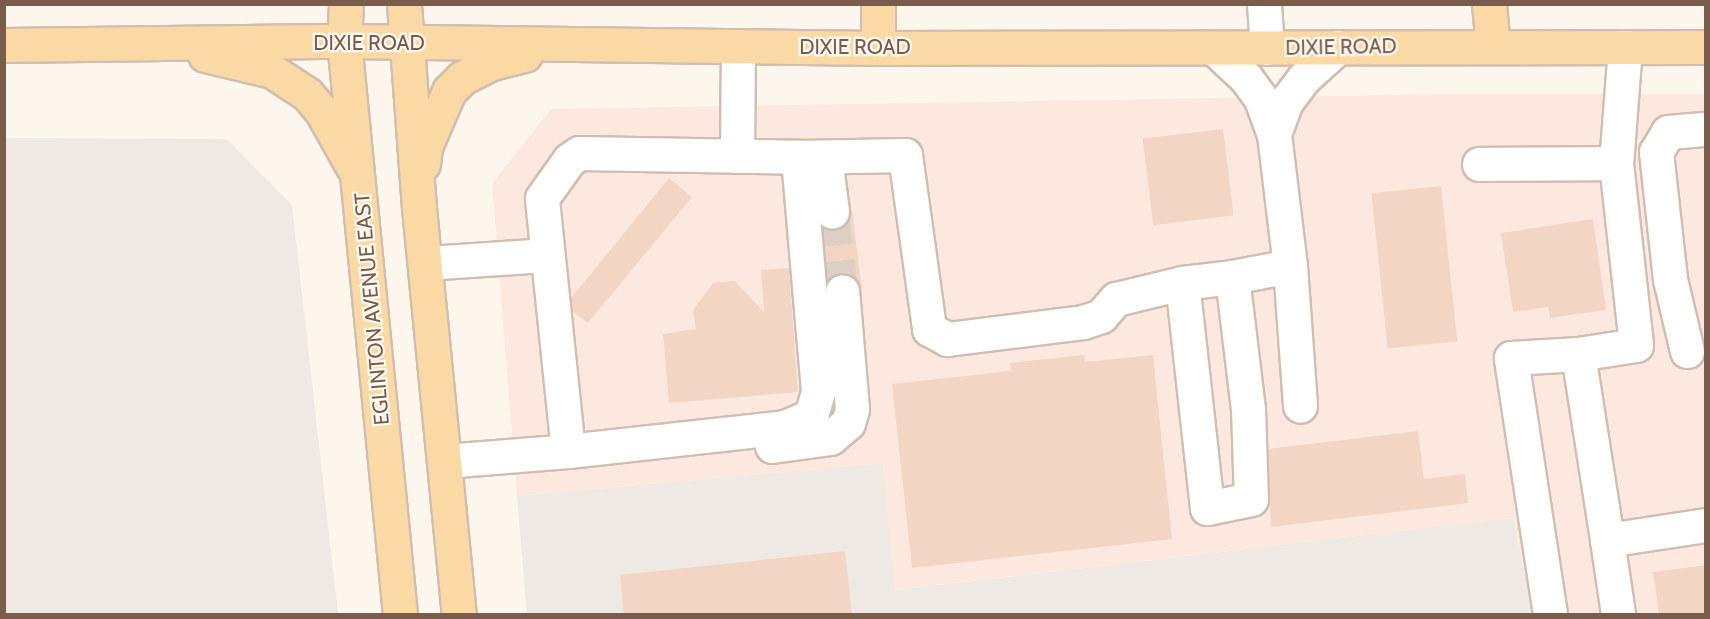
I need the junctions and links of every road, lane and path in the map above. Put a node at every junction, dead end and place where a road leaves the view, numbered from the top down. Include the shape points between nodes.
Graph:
1 (346, 4) edge
2 (404, 4) edge
3 (878, 4) edge
4 (1264, 4) edge
5 (1489, 4) edge
6 (344, 41) junction
7 (407, 42) junction
8 (150, 43) junction
9 (4, 45) edge
10 (738, 46) junction
11 (561, 47) junction
12 (1338, 47) junction
13 (1492, 47) junction
14 (1626, 47) junction
15 (1706, 47) edge
16 (878, 48) junction
17 (1214, 48) junction
18 (1267, 48) junction
19 (1706, 129) edge
20 (1274, 134) junction
21 (737, 156) junction
22 (812, 157) junction
23 (1616, 163) junction
24 (1479, 164) dead end
25 (360, 178) junction
26 (419, 208) junction
27 (832, 212) tunnel mouth
28 (547, 255) junction
29 (426, 263) junction
30 (1290, 266) junction
31 (1232, 277) junction
32 (1182, 283) junction
33 (842, 291) tunnel mouth
34 (813, 336) junction
35 (1636, 345) junction
36 (1696, 350) edge
37 (1578, 354) junction
38 (849, 369) junction
39 (1300, 406) dead end
40 (578, 450) junction
41 (446, 461) junction
42 (1706, 525) edge
43 (1607, 540) junction
44 (400, 615) edge
45 (459, 615) edge
46 (1550, 615) edge
47 (1618, 615) edge

1 - 6 main road, EGLINTON AVENUE EAST
2 - 7 main road
3 - 16 main road
4 - 18 lane
5 - 13 main road
6 - 7 main road, DIXIE ROAD
6 - 8 main road, DIXIE ROAD
6 - 25 main road, EGLINTON AVENUE EAST
7 - 11 main road, DIXIE ROAD
7 - 26 main road
8 - 9 main road, DIXIE ROAD
8 - 25 main road via 272,71 321,110
10 - 11 main road, DIXIE ROAD
10 - 16 main road, DIXIE ROAD
10 - 21 lane
11 - 26 main road via 492,63 462,78 449,91 425,147
12 - 13 main road, DIXIE ROAD
12 - 18 main road, DIXIE ROAD
12 - 20 lane via 1285,103
13 - 14 main road, DIXIE ROAD
14 - 15 main road, DIXIE ROAD
14 - 23 lane
16 - 17 main road, DIXIE ROAD
17 - 18 main road, DIXIE ROAD
17 - 20 lane via 1246,78 1261,99
19 - 36 lane via 1668,132 1656,152 1671,279
20 - 30 lane
21 - 22 lane
21 - 28 lane via 579,153 569,160 542,198
22 - 27 lane
22 - 32 lane via 905,155 928,329 947,339 1083,322 1101,316 1116,299
22 - 34 lane
23 - 24 lane
23 - 35 lane
25 - 44 main road, EGLINTON AVENUE EAST
26 - 29 main road
28 - 29 lane
28 - 40 lane
29 - 41 main road
30 - 31 lane
30 - 39 lane
31 - 32 lane
31 - 32 lane via 1248,409 1251,499 1207,508
33 - 38 lane
34 - 38 lane
34 - 40 lane via 818,398 815,411 806,420 785,427
35 - 36 lane
35 - 37 lane
37 - 43 lane
37 - 46 lane via 1511,358
38 - 40 lane via 851,415 844,429 830,438 626,460
40 - 41 lane
41 - 45 main road
42 - 43 lane
43 - 47 lane

